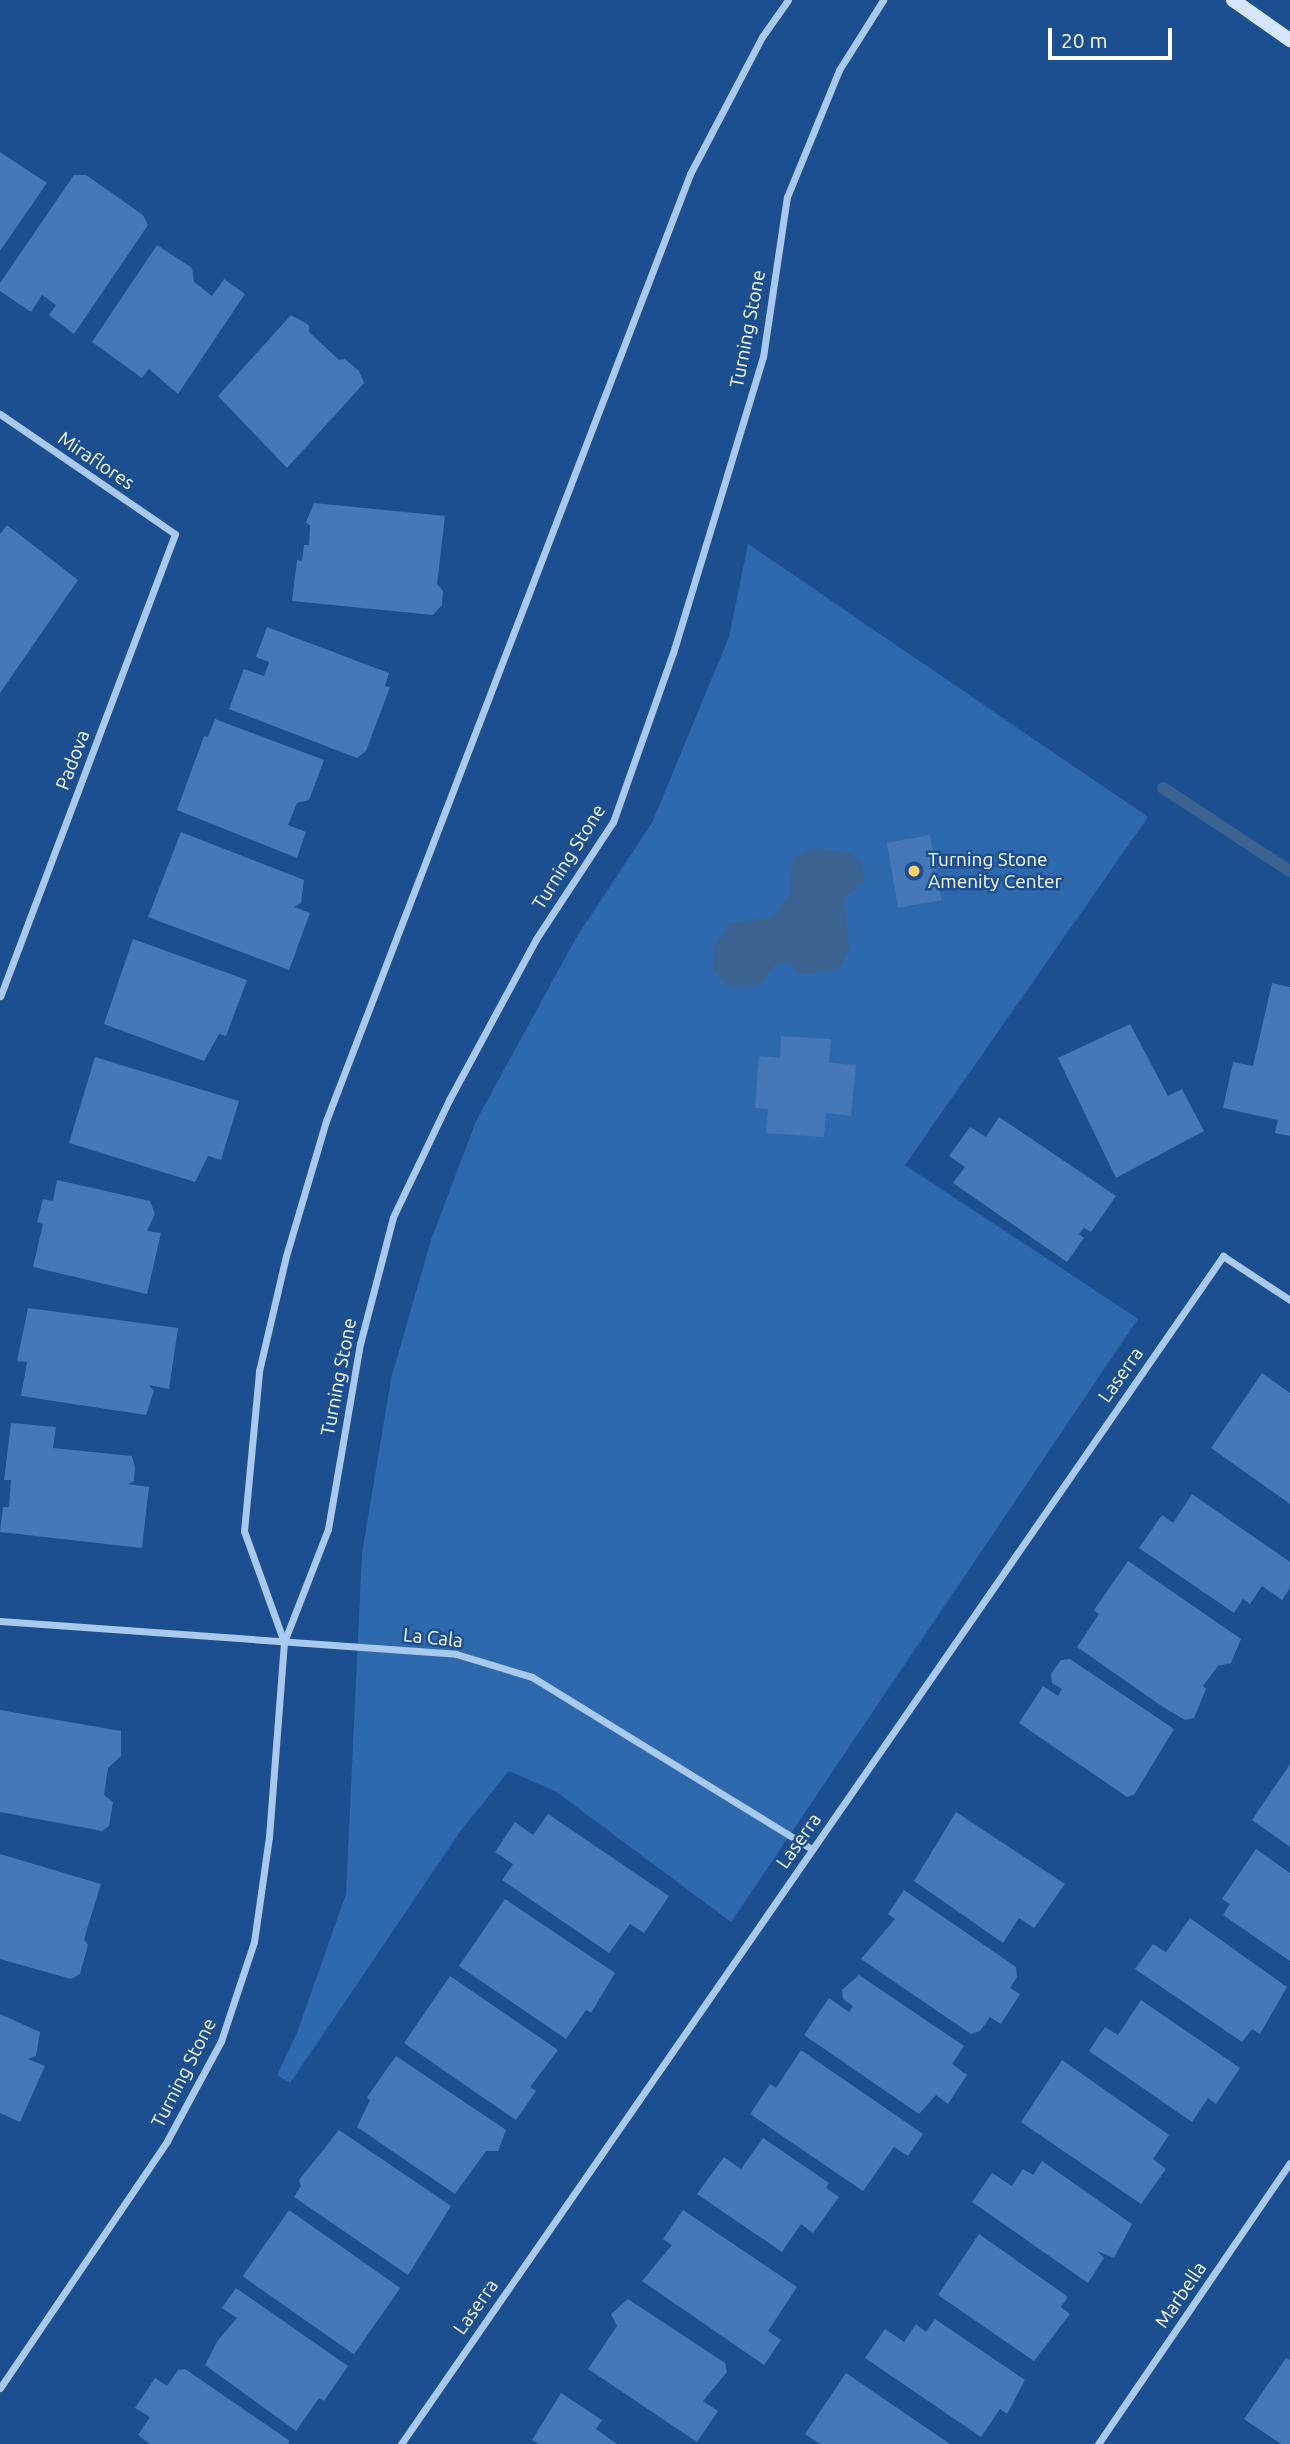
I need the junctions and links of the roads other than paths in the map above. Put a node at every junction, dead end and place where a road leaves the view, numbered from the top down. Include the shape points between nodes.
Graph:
1 (788, 0) edge
2 (883, 0) edge
3 (1233, 0) edge
4 (1290, 40) edge
5 (0, 414) edge
6 (175, 534) joint
7 (0, 996) edge
8 (1290, 1300) edge
9 (0, 1620) edge
10 (284, 1642) junction
11 (812, 1849) junction
12 (1290, 2163) edge
13 (0, 2388) edge
14 (401, 2444) edge
15 (1098, 2444) edge

1 - 10 street, Turning Stone via 762,37 690,174 326,1121 286,1256 259,1371 244,1531
2 - 10 street, Turning Stone via 839,71 787,197 763,358 681,628 613,822 536,939 449,1100 393,1217 359,1344 328,1529
3 - 4 main road
5 - 6 street, Miraflores
6 - 7 street, Padova
8 - 11 street, Laserra via 1223,1256
9 - 10 street, La Cala
10 - 11 street, La Cala via 456,1654 532,1677
10 - 13 street, Turning Stone via 269,1837 254,1942 221,2041 167,2141
11 - 14 street, Laserra
12 - 15 street, Marbella

